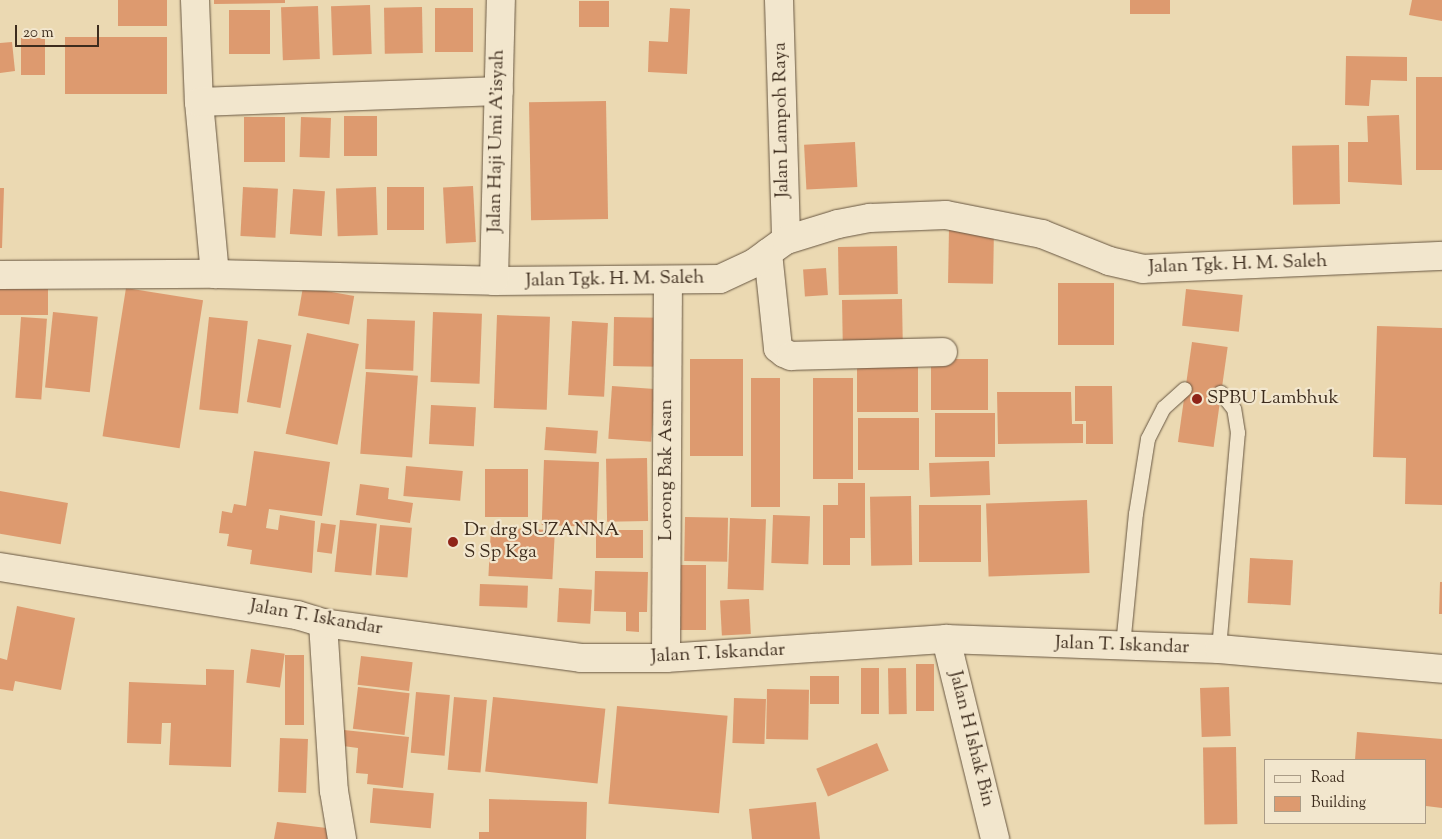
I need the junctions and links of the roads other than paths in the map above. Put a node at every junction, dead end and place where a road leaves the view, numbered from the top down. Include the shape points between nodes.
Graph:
1 (195, 0) edge
2 (501, 0) edge
3 (779, 0) edge
4 (499, 90) junction
5 (198, 102) junction
6 (777, 246) junction
7 (1442, 256) edge
8 (215, 274) junction
9 (0, 275) edge
10 (494, 281) junction
11 (668, 281) junction
12 (943, 352) dead end
13 (1185, 389) dead end
14 (1222, 393) dead end
15 (0, 567) edge
16 (323, 622) junction
17 (946, 639) junction
18 (1123, 646) junction
19 (1219, 649) junction
20 (666, 658) junction
21 (1442, 669) edge
22 (342, 839) edge
23 (995, 839) edge

1 - 5 street
2 - 4 street, Jalan Haji Umi A'isyah
3 - 6 street, Jalan Lampoh Raya
4 - 5 street
4 - 10 street, Jalan Haji Umi A'isyah
5 - 8 street
6 - 7 street, Jalan Tgk. H. M. Saleh via 870,218 946,215 1042,234 1110,261 1143,269
6 - 11 street, Jalan Tgk. H. M. Saleh via 720,279
6 - 12 street, Jalan Lampoh Raya via 778,348 784,353 791,356
8 - 9 street, Jalan Tgk. H. M. Saleh
8 - 10 street, Jalan Tgk. H. M. Saleh
10 - 11 street, Jalan Tgk. H. M. Saleh
11 - 20 street, Lorong Bak Asan
13 - 18 lane via 1164,408 1148,439 1136,514
14 - 19 lane via 1234,409 1238,433
15 - 16 street, Jalan T. Iskandar via 297,615
16 - 20 street, Jalan T. Iskandar via 581,658
16 - 22 street via 334,791
17 - 18 street, Jalan T. Iskandar
17 - 20 street, Jalan T. Iskandar
17 - 23 street, Jalan H Ishak Bin
18 - 19 street, Jalan T. Iskandar
19 - 21 street, Jalan T. Iskandar

